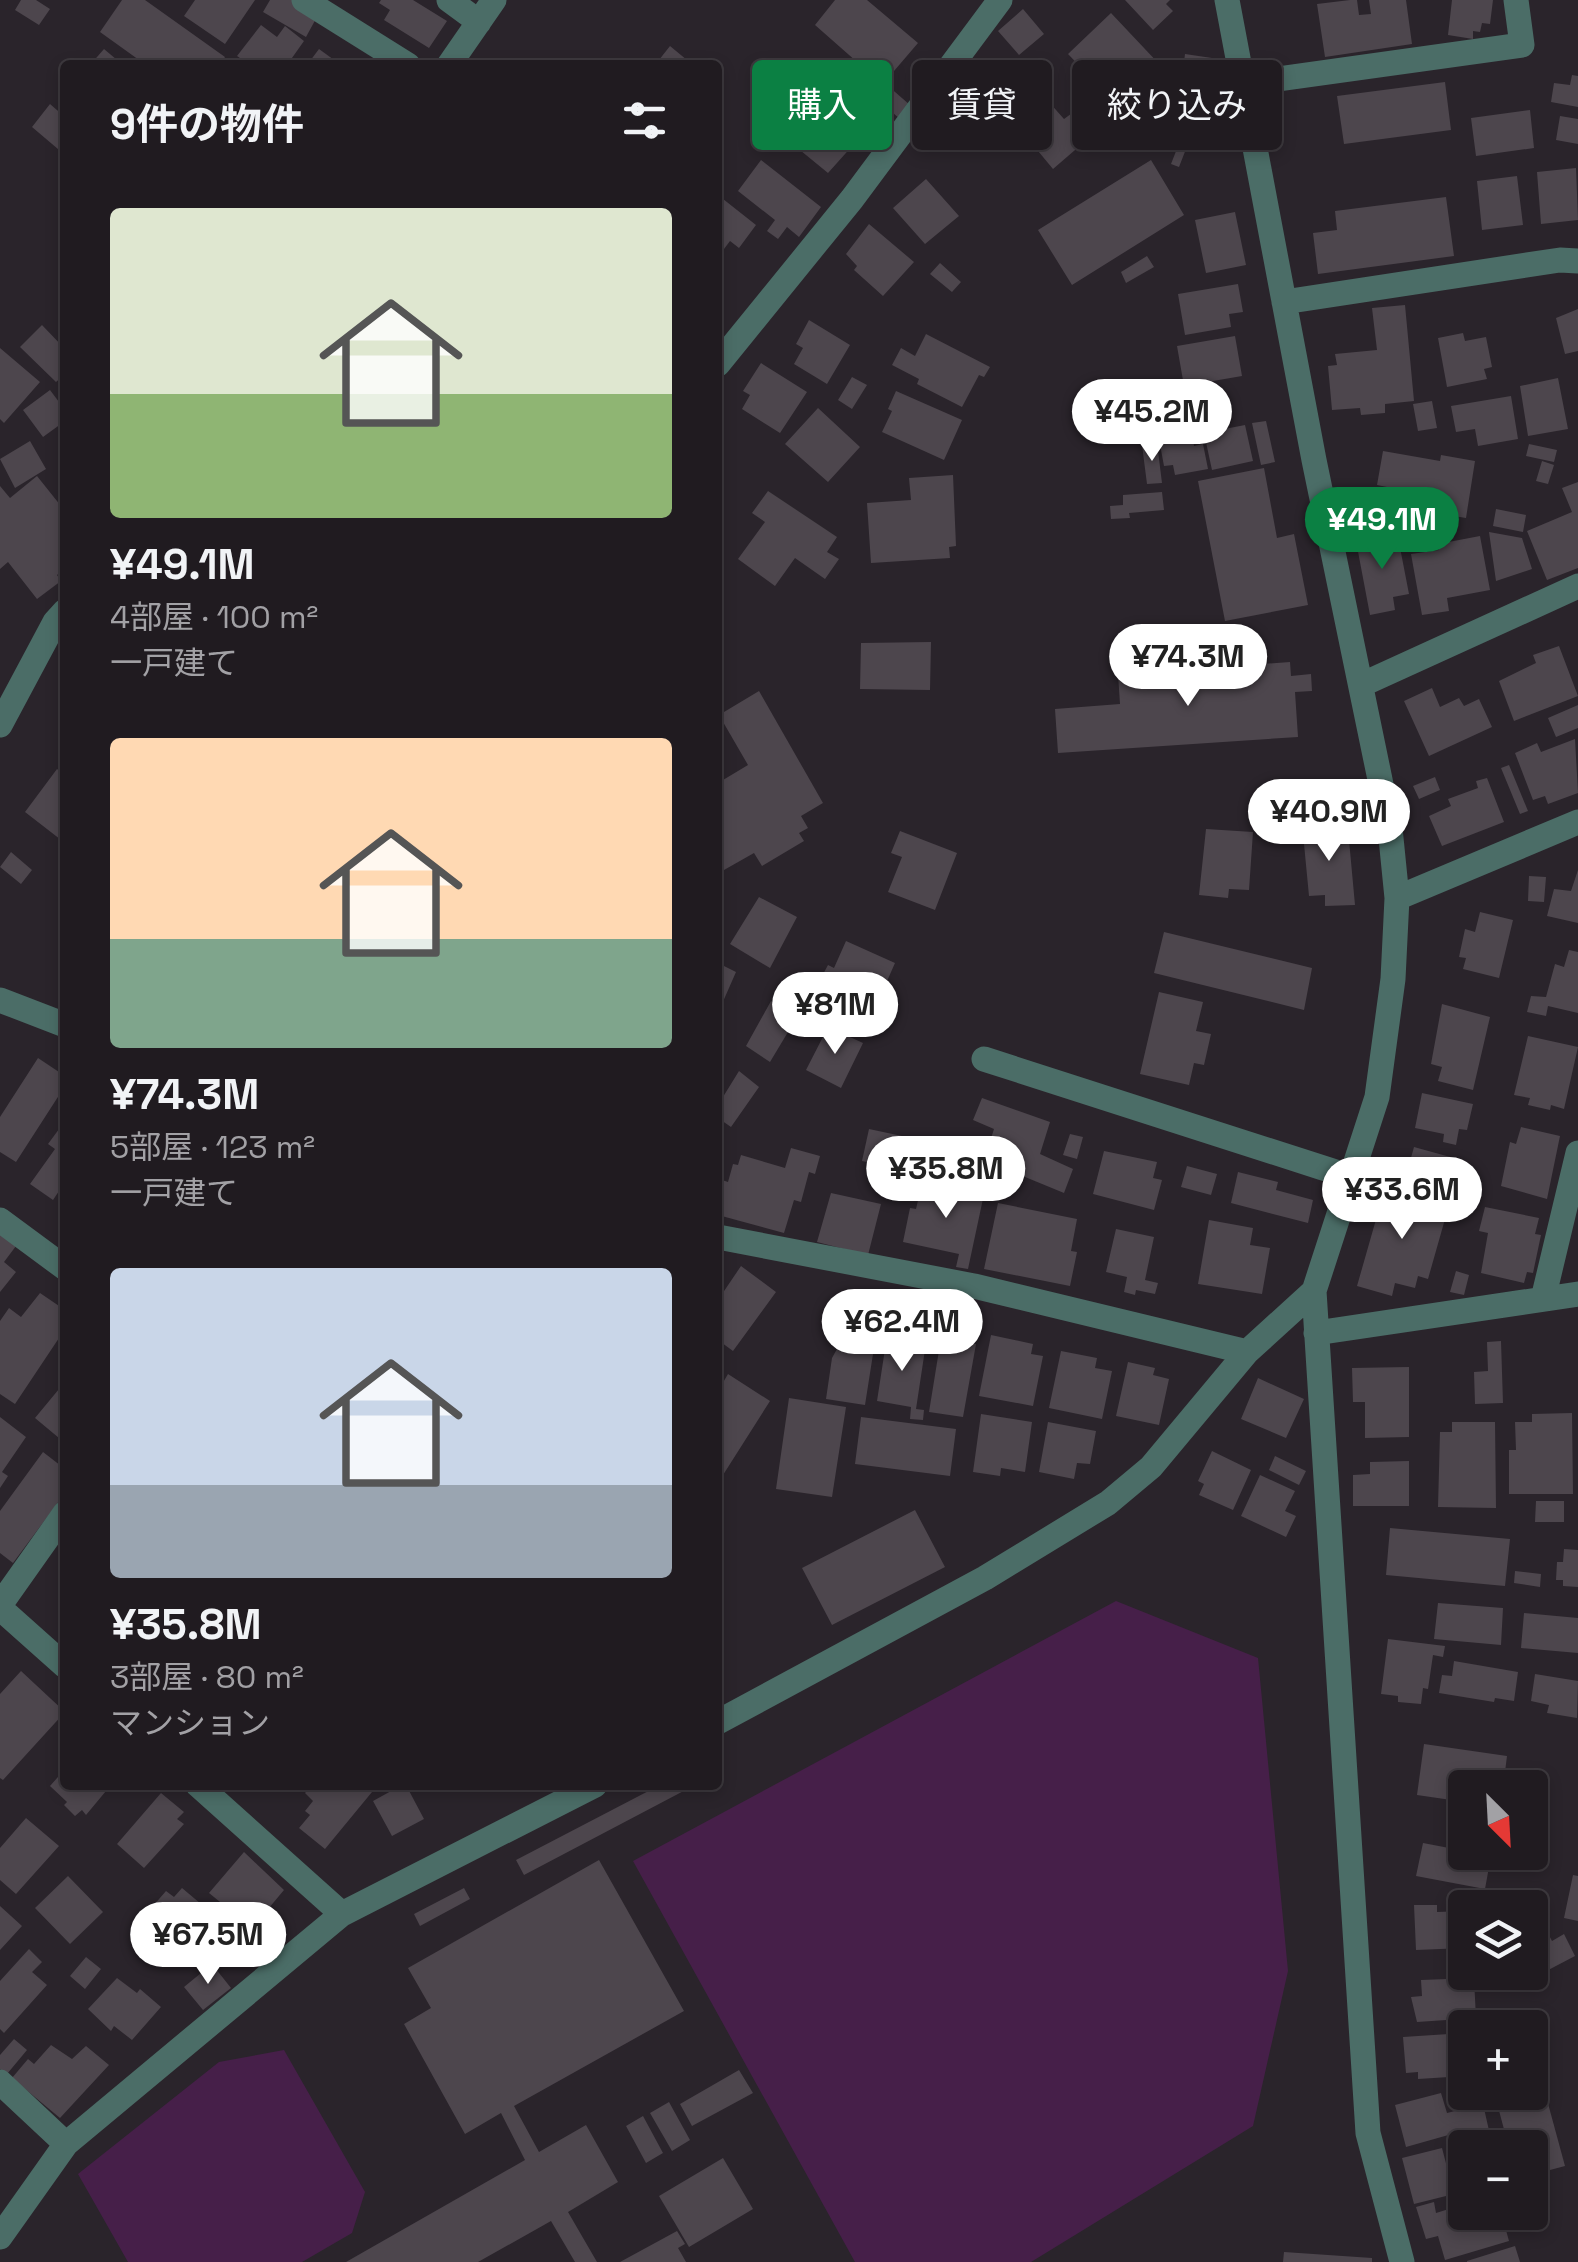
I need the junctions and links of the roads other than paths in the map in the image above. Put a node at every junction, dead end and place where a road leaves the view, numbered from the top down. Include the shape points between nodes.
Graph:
1 (304, 0) edge
2 (449, 0) edge
3 (494, 0) edge
4 (1000, 0) edge
5 (1227, 0) edge
6 (1516, 0) edge
7 (479, 22) junction
8 (400, 60) edge
9 (452, 60) edge
10 (1238, 60) edge
11 (1282, 78) edge
12 (1255, 150) edge
13 (1578, 262) edge
14 (1284, 302) junction
15 (722, 359) edge
16 (1578, 586) edge
17 (60, 616) edge
18 (1361, 686) junction
19 (0, 725) edge
20 (1578, 822) edge
21 (1397, 898) junction
22 (0, 1000) edge
23 (60, 1023) edge
24 (984, 1059) dead end
25 (1578, 1153) edge
26 (1350, 1176) junction
27 (0, 1220) edge
28 (722, 1238) edge
29 (60, 1264) edge
30 (1314, 1291) junction
31 (1578, 1294) edge
32 (1544, 1299) junction
33 (1316, 1333) junction
34 (1247, 1352) junction
35 (60, 1520) edge
36 (0, 1607) edge
37 (60, 1661) edge
38 (722, 1720) edge
39 (204, 1790) edge
40 (585, 1790) edge
41 (342, 1914) junction
42 (0, 2082) edge
43 (66, 2144) junction
44 (0, 2238) edge
45 (1402, 2262) edge

1 - 8 street
2 - 7 street
3 - 7 street
4 - 15 street
5 - 10 street
6 - 11 street via 1522,45
7 - 9 street
12 - 14 street
13 - 14 street
14 - 18 street
16 - 18 street
17 - 19 street
18 - 21 street
20 - 21 street
21 - 26 street via 1377,1097
22 - 23 street
24 - 26 street
25 - 32 street
26 - 30 street
27 - 29 street
28 - 34 street via 974,1286
30 - 33 street
30 - 34 street
31 - 32 street
32 - 33 street
33 - 45 street via 1368,2132
34 - 38 street via 1150,1467 1108,1504
35 - 36 street
36 - 37 street
39 - 41 street
40 - 41 street
41 - 43 street
42 - 43 street
43 - 44 street

